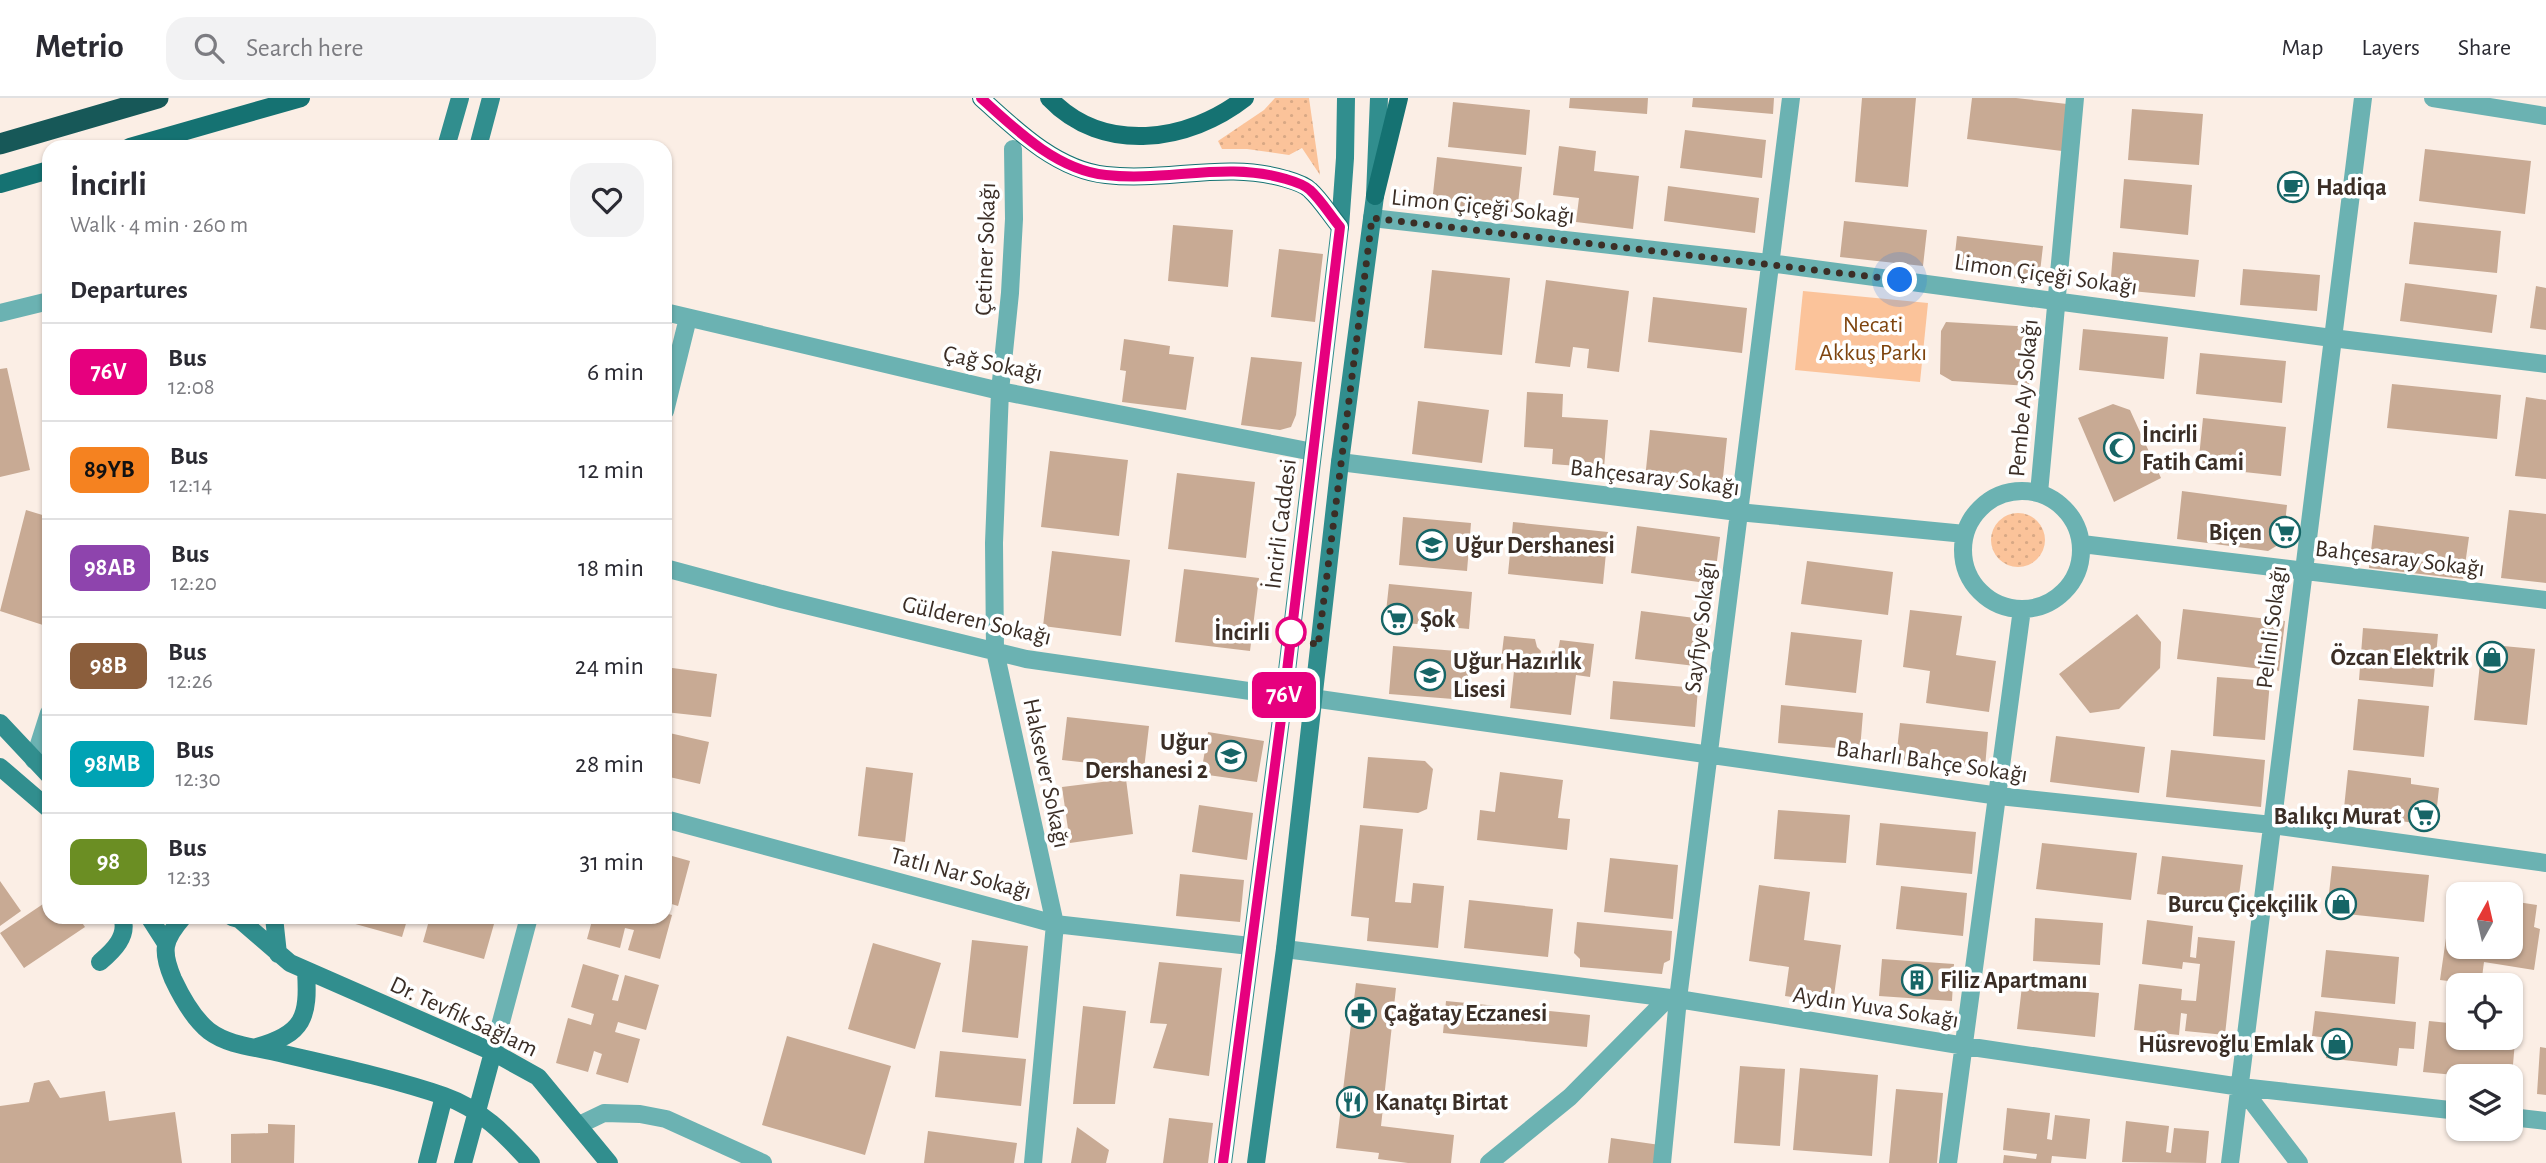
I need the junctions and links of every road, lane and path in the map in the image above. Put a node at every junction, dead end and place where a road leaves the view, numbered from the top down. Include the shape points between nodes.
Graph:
1 (158, 98) edge
2 (301, 98) edge
3 (460, 98) edge
4 (491, 98) edge
5 (981, 98) edge
6 (1049, 98) edge
7 (1245, 98) edge
8 (1346, 98) edge
9 (1379, 98) edge
10 (1399, 98) edge
11 (1791, 98) edge
12 (2075, 98) edge
13 (2363, 98) edge
14 (2433, 98) edge
15 (2546, 116) edge
16 (154, 140) edge
17 (448, 140) edge
18 (480, 140) edge
19 (0, 144) edge
20 (1013, 149) dead end
21 (42, 172) edge
22 (0, 184) edge
23 (1375, 196) junction
24 (1372, 218) junction
25 (1340, 227) junction
26 (1769, 263) junction
27 (2057, 300) junction
28 (42, 303) edge
29 (0, 313) edge
30 (672, 314) edge
31 (688, 318) junction
32 (2332, 338) junction
33 (2546, 364) edge
34 (672, 383) edge
35 (1000, 391) junction
36 (1313, 452) junction
37 (1340, 462) junction
38 (2039, 493) junction
39 (1738, 512) junction
40 (1965, 534) junction
41 (2082, 544) junction
42 (672, 570) edge
43 (2302, 571) junction
44 (2546, 600) edge
45 (2022, 609) junction
46 (995, 651) junction
47 (1284, 696) junction
48 (1312, 698) junction
49 (0, 723) edge
50 (42, 735) edge
51 (1709, 754) junction
52 (34, 760) junction
53 (0, 767) edge
54 (42, 768) edge
55 (1999, 796) junction
56 (42, 804) edge
57 (672, 820) edge
58 (2272, 825) junction
59 (2546, 863) edge
60 (123, 924) edge
61 (153, 924) edge
62 (178, 924) edge
63 (243, 924) edge
64 (275, 924) edge
65 (527, 924) edge
66 (1055, 924) junction
67 (165, 942) junction
68 (1250, 947) junction
69 (1285, 949) junction
70 (278, 954) junction
71 (100, 962) dead end
72 (306, 971) junction
73 (1673, 998) junction
74 (1965, 1046) junction
75 (257, 1047) junction
76 (493, 1052) junction
77 (2241, 1087) junction
78 (444, 1096) junction
79 (475, 1110) junction
80 (2446, 1110) edge
81 (2523, 1118) edge
82 (2546, 1121) edge
83 (579, 1125) junction
84 (427, 1163) edge
85 (463, 1163) edge
86 (531, 1163) edge
87 (609, 1163) edge
88 (763, 1163) edge
89 (1033, 1163) edge
90 (1223, 1163) edge
91 (1256, 1163) edge
92 (1489, 1163) edge
93 (1662, 1163) edge
94 (1948, 1163) edge
95 (2230, 1163) edge
96 (2299, 1163) edge

1 - 19 highway
2 - 16 main road
3 - 17 main road
4 - 18 main road
5 - 25 main road via 1016,130 1077,167 1105,175 1266,173 1309,188
6 - 7 main road via 1082,122 1136,136 1170,135 1200,125
8 - 25 main road, İncirli Caddesi
9 - 23 main road
10 - 23 main road
11 - 26 street, Sayfiye Sokağı
12 - 27 street, Pembe Ay Sokağı
13 - 32 street, Pelinli Sokağı
14 - 15 street
20 - 35 street, Çetiner Sokağı via 1014,219
21 - 22 main road
23 - 24 main road
24 - 26 street, Limon Çiçeği Sokağı
24 - 37 main road
25 - 36 main road, İncirli Caddesi
26 - 27 street, Limon Çiçeği Sokağı
26 - 39 street, Sayfiye Sokağı
27 - 32 street, Limon Çiçeği Sokağı
27 - 38 street, Pembe Ay Sokağı
28 - 29 street
30 - 31 street, Çağ Sokağı
31 - 34 street
31 - 35 street, Çağ Sokağı
32 - 33 street, Limon Çiçeği Sokağı
32 - 43 street, Pelinli Sokağı
35 - 36 street, Çağ Sokağı
35 - 46 street, Haksever Sokağı
36 - 47 main road, İncirli Caddesi
37 - 39 street, Bahçesaray Sokağı
37 - 48 main road
38 - 40 street via 2008,492 1993,498 1980,507
38 - 41 street via 2068,512
39 - 40 street, Bahçesaray Sokağı
39 - 51 street, Sayfiye Sokağı
40 - 45 street via 1966,570 1975,586 2004,606
41 - 43 street, Bahçesaray Sokağı
41 - 45 street via 2080,564 2059,597
42 - 46 street, Gülderen Sokağı
43 - 44 street, Bahçesaray Sokağı
43 - 58 street, Pelinli Sokağı
45 - 55 street
46 - 47 street, Gülderen Sokağı
46 - 66 street, Haksever Sokağı
47 - 68 main road, İncirli Caddesi
48 - 51 street, Baharlı Bahçe Sokağı
48 - 69 main road
49 - 52 main road
50 - 52 street
51 - 55 street, Baharlı Bahçe Sokağı
51 - 73 street, Sayfiye Sokağı
52 - 54 main road
53 - 56 main road
55 - 58 street, Baharlı Bahçe Sokağı
55 - 74 street
57 - 66 street, Tatlı Nar Sokağı
58 - 59 street, Baharlı Bahçe Sokağı
58 - 77 street, Pelinli Sokağı
60 - 71 main road via 116,948
61 - 67 main road
62 - 67 main road
63 - 70 main road, Dr. Tevfik Sağlam
64 - 70 main road
65 - 76 street
66 - 68 street, Tatlı Nar Sokağı
66 - 89 street, Haksever Sokağı
67 - 75 main road via 177,988 208,1030 229,1042
68 - 90 main road, İncirli Caddesi
69 - 73 street, Aydın Yuva Sokağı
69 - 91 main road
70 - 72 main road, Dr. Tevfik Sağlam
72 - 75 main road via 304,1017 286,1037
72 - 76 main road, Dr. Tevfik Sağlam
73 - 74 street, Aydın Yuva Sokağı
73 - 92 street via 1570,1097
73 - 93 street, Sayfiye Sokağı
74 - 77 street, Aydın Yuva Sokağı
74 - 94 street
75 - 78 main road
76 - 79 main road
76 - 83 main road, Dr. Tevfik Sağlam via 538,1077
77 - 80 street, Aydın Yuva Sokağı
77 - 95 street, Pelinli Sokağı
77 - 96 street
78 - 79 main road
78 - 84 main road
79 - 85 main road
79 - 86 main road via 502,1130
81 - 82 street
83 - 87 main road, Dr. Tevfik Sağlam
83 - 88 street via 604,1113 666,1119

